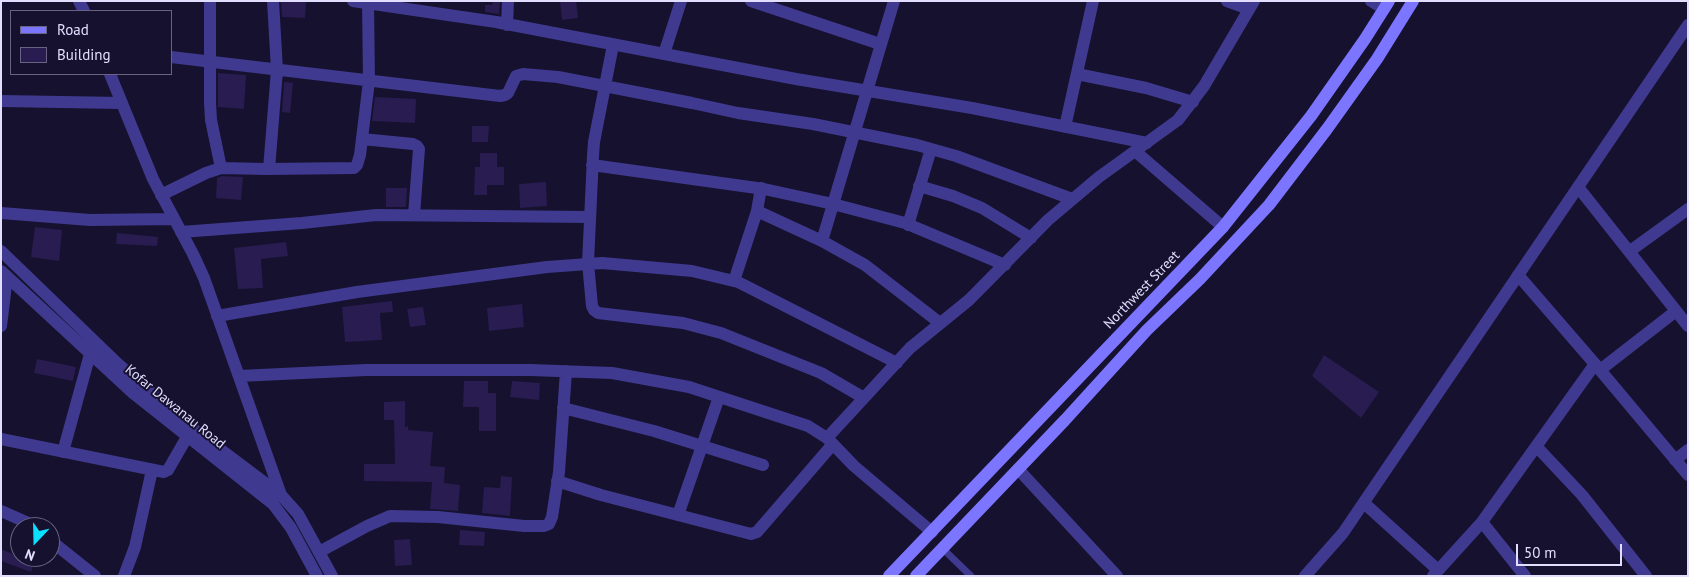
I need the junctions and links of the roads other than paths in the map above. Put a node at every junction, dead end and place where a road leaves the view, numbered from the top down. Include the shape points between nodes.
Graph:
1 (210, 1) edge
2 (273, 1) edge
3 (352, 1) edge
4 (508, 1) edge
5 (681, 1) edge
6 (751, 1) edge
7 (894, 1) edge
8 (1093, 1) edge
9 (1227, 1) edge
10 (1371, 1) edge
11 (1413, 1) edge
12 (368, 2) edge
13 (1252, 5) edge
14 (1386, 5) edge
15 (507, 25) junction
16 (1688, 25) edge
17 (880, 44) junction
18 (613, 45) junction
19 (664, 54) junction
20 (172, 57) edge
21 (209, 62) junction
22 (277, 70) junction
23 (1077, 74) junction
24 (110, 75) edge
25 (369, 81) junction
26 (606, 86) junction
27 (866, 90) junction
28 (1, 101) edge
29 (1193, 102) junction
30 (122, 103) junction
31 (1065, 127) junction
32 (853, 133) junction
33 (362, 139) junction
34 (1146, 143) junction
35 (931, 149) junction
36 (1135, 152) junction
37 (592, 165) junction
38 (221, 168) junction
39 (269, 169) junction
40 (919, 186) junction
41 (1578, 187) junction
42 (761, 188) junction
43 (161, 195) junction
44 (1072, 199) junction
45 (832, 204) junction
46 (1688, 209) edge
47 (757, 211) junction
48 (1, 213) edge
49 (414, 216) junction
50 (590, 218) junction
51 (174, 219) junction
52 (908, 225) junction
53 (1223, 227) junction
54 (181, 232) junction
55 (1030, 238) junction
56 (822, 241) junction
57 (1630, 251) junction
58 (1, 252) edge
59 (588, 263) junction
60 (1004, 265) junction
61 (4, 274) edge
62 (1518, 275) junction
63 (734, 281) junction
64 (1676, 311) junction
65 (218, 316) junction
66 (940, 323) junction
67 (1, 326) edge
68 (1688, 326) edge
69 (90, 354) junction
70 (897, 363) junction
71 (1598, 367) junction
72 (566, 371) junction
73 (239, 376) junction
74 (719, 397) junction
75 (864, 398) junction
76 (563, 408) junction
77 (187, 437) junction
78 (1, 439) edge
79 (830, 441) junction
80 (702, 445) junction
81 (1536, 446) junction
82 (1688, 450) edge
83 (63, 452) junction
84 (1675, 460) junction
85 (763, 465) dead end
86 (1018, 469) junction
87 (152, 470) junction
88 (1688, 475) edge
89 (557, 481) junction
90 (281, 494) junction
91 (1364, 503) junction
92 (1, 511) edge
93 (678, 514) junction
94 (15, 517) edge
95 (1482, 522) junction
96 (932, 532) junction
97 (60, 548) edge
98 (942, 548) junction
99 (319, 552) junction
100 (1435, 573) edge
101 (95, 576) edge
102 (124, 576) edge
103 (316, 576) edge
104 (332, 576) edge
105 (889, 576) edge
106 (916, 576) edge
107 (971, 576) edge
108 (1117, 576) edge
109 (1305, 576) edge
110 (1525, 576) edge
111 (1646, 576) edge

1 - 21 street
2 - 22 street
3 - 12 street
4 - 15 street
5 - 19 street
6 - 17 street
7 - 17 street
8 - 23 street
9 - 13 street
10 - 14 street
11 - 86 main road via 1377,59 1269,205
12 - 15 street
12 - 25 street
13 - 29 street
14 - 53 main road, Northwest Street via 1311,116
15 - 18 street
16 - 41 street
17 - 27 street
18 - 19 street
18 - 26 street
19 - 27 street
20 - 21 street
21 - 22 street
21 - 38 street via 211,120
22 - 25 street
22 - 39 street
23 - 29 street via 1146,88
23 - 31 street
24 - 30 street
25 - 26 street via 500,96 508,92 516,76 523,74
25 - 33 street
26 - 32 street
26 - 37 street
27 - 31 street
27 - 32 street
28 - 30 street
29 - 34 street via 1178,120
30 - 43 street
31 - 34 street
32 - 35 street
32 - 45 street
33 - 39 street via 354,168
33 - 49 street via 417,146
34 - 36 street
35 - 40 street
35 - 44 street
36 - 44 street
36 - 53 street
37 - 42 street
37 - 50 street
38 - 39 street
38 - 43 street
40 - 52 street
40 - 55 street via 982,208
41 - 57 street
41 - 62 street
42 - 45 street
42 - 47 street
43 - 51 street
44 - 55 street
45 - 52 street
45 - 56 street
46 - 57 street
47 - 56 street
47 - 63 street
48 - 51 street via 90,220
49 - 50 street
49 - 54 street via 376,215
50 - 59 street
51 - 54 street
52 - 60 street
53 - 96 main road, Northwest Street
54 - 65 street via 204,278
55 - 60 street
56 - 66 street via 865,265
57 - 64 street
58 - 90 street, Kofar Dawanau Road via 117,363 192,428
59 - 63 street via 692,271
59 - 65 street via 357,292
59 - 75 street via 592,306 598,313 683,323 721,333 821,373
60 - 66 street
61 - 67 street
61 - 69 street, Kofar Dawanau Road
62 - 71 street
62 - 91 street
63 - 70 street
64 - 68 street
64 - 71 street
65 - 73 street
66 - 70 street via 921,337
69 - 77 street, Kofar Dawanau Road
69 - 83 street
70 - 75 street
71 - 81 street
71 - 84 street
72 - 73 street via 366,370
72 - 74 street via 635,376
72 - 76 street
73 - 90 street
74 - 79 street via 801,424
74 - 80 street
75 - 79 street
76 - 80 street
76 - 89 street
77 - 87 street via 168,470
77 - 103 street, Kofar Dawanau Road via 274,504 291,528
78 - 83 street
79 - 93 street via 757,532 751,534
79 - 96 street via 854,466
80 - 85 street
80 - 93 street
81 - 95 street
81 - 111 street via 1582,494
82 - 84 street
83 - 87 street
84 - 88 street
86 - 98 main road
86 - 108 street
87 - 102 street via 135,547
89 - 93 street
89 - 99 street via 552,517 544,526 390,516
90 - 99 street via 298,514
91 - 100 street
91 - 109 street via 1343,533
92 - 94 street
95 - 100 street
95 - 110 street
96 - 105 main road, Northwest Street
97 - 101 street
98 - 106 main road
98 - 107 lane
99 - 104 street

